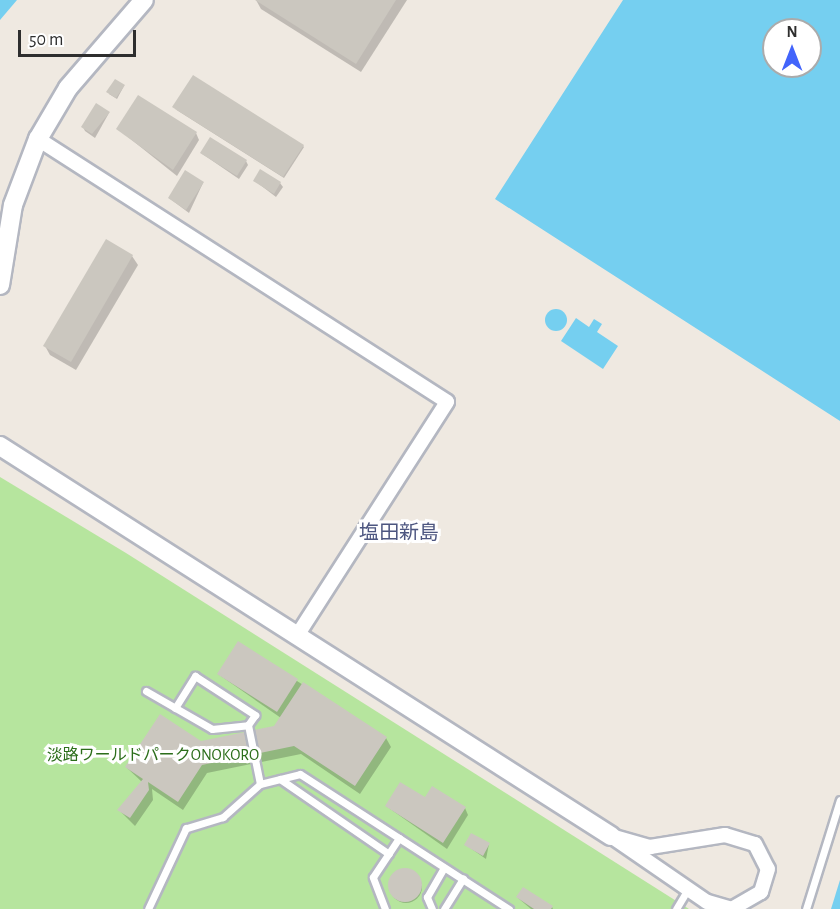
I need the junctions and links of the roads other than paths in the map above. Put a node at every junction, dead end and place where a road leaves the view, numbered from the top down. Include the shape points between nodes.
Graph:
1 (144, 0) edge
2 (38, 139) junction
3 (0, 285) edge
4 (0, 446) edge
5 (297, 636) junction
6 (146, 691) dead end
7 (175, 708) junction
8 (248, 725) junction
9 (280, 779) junction
10 (260, 784) junction
11 (840, 800) edge
12 (611, 836) junction
13 (399, 838) junction
14 (389, 854) junction
15 (444, 867) junction
16 (463, 879) junction
17 (688, 889) junction
18 (148, 909) edge
19 (385, 909) edge
20 (432, 909) edge
21 (444, 909) edge
22 (509, 909) edge
23 (676, 909) edge
24 (806, 909) edge

1 - 2 street via 68,88
2 - 3 street via 13,206
2 - 5 street via 447,402
4 - 5 street
5 - 12 street
6 - 7 lane
7 - 8 lane via 212,729
7 - 8 lane via 195,676 255,715
8 - 10 lane
9 - 10 lane
9 - 13 lane via 300,774
9 - 14 lane
10 - 18 lane via 223,817 186,828
11 - 24 lane
12 - 17 street
12 - 17 street via 650,847 738,836 755,844 766,860 765,885 741,908 715,907
13 - 14 lane
13 - 15 lane
14 - 19 lane via 373,877
15 - 16 lane
15 - 20 lane via 427,897
16 - 21 lane
16 - 22 lane
17 - 23 lane

